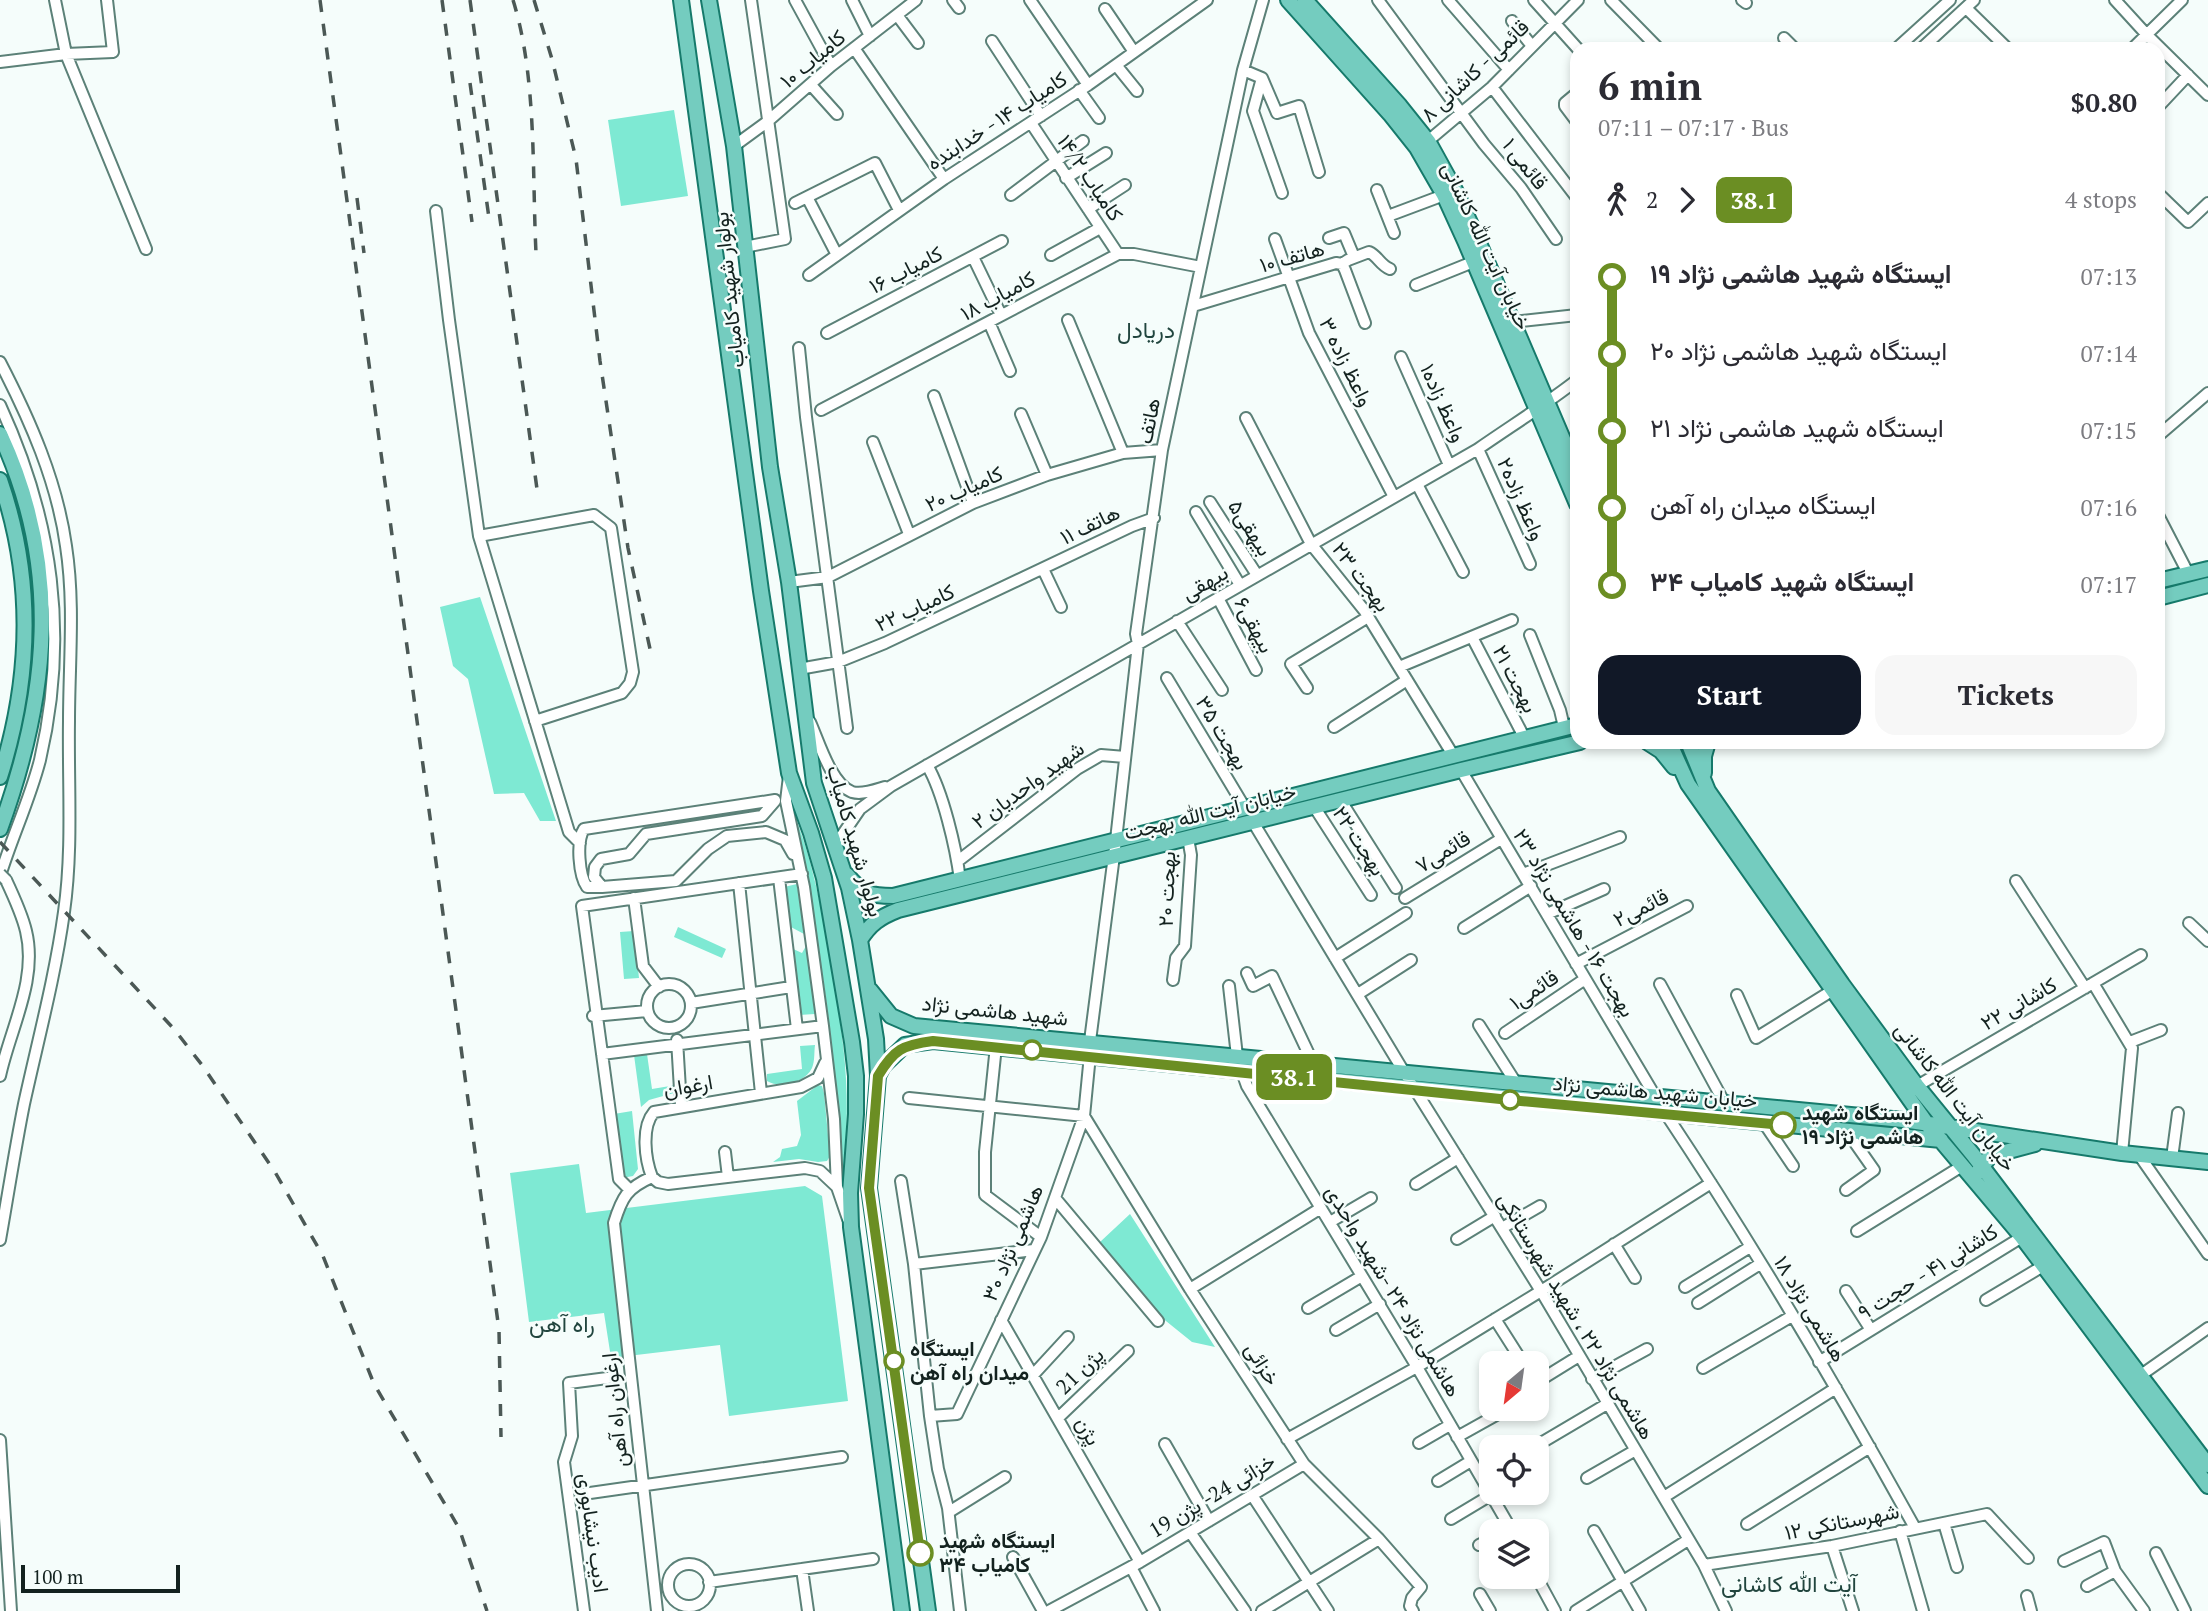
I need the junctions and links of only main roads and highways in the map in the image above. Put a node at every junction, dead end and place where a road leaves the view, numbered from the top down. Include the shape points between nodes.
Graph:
1 (681, 0) edge
2 (709, 0) edge
3 (1288, 0) edge
4 (1305, 0) edge
5 (1542, 406) junction
6 (0, 435) edge
7 (1570, 459) edge
8 (770, 467) junction
9 (744, 470) junction
10 (0, 480) edge
11 (1570, 484) edge
12 (2208, 569) edge
13 (2165, 579) edge
14 (2208, 585) edge
15 (2165, 596) edge
16 (1570, 726) edge
17 (1570, 744) edge
18 (1658, 749) edge
19 (1672, 749) edge
20 (1691, 749) edge
21 (1706, 749) edge
22 (0, 777) edge
23 (1688, 784) junction
24 (1708, 791) junction
25 (0, 829) edge
26 (844, 872) junction
27 (860, 940) junction
28 (869, 987) junction
29 (914, 1026) junction
30 (916, 1043) junction
31 (1090, 1048) junction
32 (878, 1076) junction
33 (1911, 1102) junction
34 (1903, 1121) junction
35 (1927, 1124) junction
36 (1951, 1128) junction
37 (1941, 1140) junction
38 (2045, 1142) junction
39 (1974, 1156) junction
40 (2208, 1162) edge
41 (1962, 1166) junction
42 (1974, 1180) junction
43 (2026, 1234) junction
44 (2208, 1465) edge
45 (2208, 1486) edge
46 (902, 1611) edge
47 (928, 1611) edge

1 - 9 main road, بولوار شهید کامیاب
2 - 8 main road, بولوار شهید کامیاب via 734,146
3 - 5 main road, خیابان آیت الله کاشانی via 1417,148 1444,195
4 - 5 main road, خیابان آیت الله کاشانی via 1428,141 1455,190 1513,323
5 - 7 main road, خیابان آیت الله کاشانی
5 - 11 main road, خیابان آیت الله کاشانی
6 - 25 main road via 35,547 43,648 26,747
8 - 9 main road
8 - 26 main road, بولوار شهید کامیاب via 814,783
9 - 46 main road, بولوار شهید کامیاب via 789,773 824,878 852,1042 856,1114 849,1193 851,1227
10 - 22 main road via 19,549 25,600 21,688
12 - 13 main road
14 - 15 main road
16 - 26 main road, خیابان آیت الله بهجت via 893,896 872,896
17 - 27 main road, خیابان آیت الله بهجت via 898,910 881,916
18 - 23 main road
19 - 23 main road, خیابان آیت الله کاشانی
20 - 24 main road, خیابان آیت الله کاشانی
21 - 24 main road
23 - 33 main road, خیابان آیت الله کاشانی
24 - 36 main road, خیابان آیت الله کاشانی via 1842,984
26 - 27 main road, بولوار شهید کامیاب
27 - 28 main road, بولوار شهید کامیاب
28 - 29 main road, شهید هاشمی نژاد via 891,1016
28 - 32 main road, بولوار شهید کامیاب
29 - 30 main road via 910,1035
29 - 31 main road, شهید هاشمی نژاد
30 - 31 main road, خیابان شهید هاشمی نژاد
30 - 32 main road via 905,1045
31 - 34 main road, خیابان شهید هاشمی نژاد via 1237,1056
31 - 37 main road, خیابان شهید هاشمی نژاد via 1242,1072
32 - 47 main road, بولوار شهید کامیاب via 869,1188
33 - 34 main road via 1914,1112
33 - 35 main road, خیابان آیت الله کاشانی
34 - 35 main road, خیابان شهید هاشمی نژاد
35 - 36 main road, خیابان شهید هاشمی نژاد
35 - 37 main road, خیابان آیت الله کاشانی
36 - 37 main road
36 - 38 main road
36 - 39 main road, خیابان آیت الله کاشانی
37 - 41 main road, خیابان آیت الله کاشانی
38 - 40 main road
38 - 42 main road via 1990,1156
39 - 41 main road
39 - 43 main road, خیابان آیت الله کاشانی
41 - 42 main road, خیابان آیت الله کاشانی
42 - 43 main road, خیابان آیت الله کاشانی
43 - 44 main road, خیابان آیت الله کاشانی
43 - 45 main road, خیابان آیت الله کاشانی via 2043,1266

